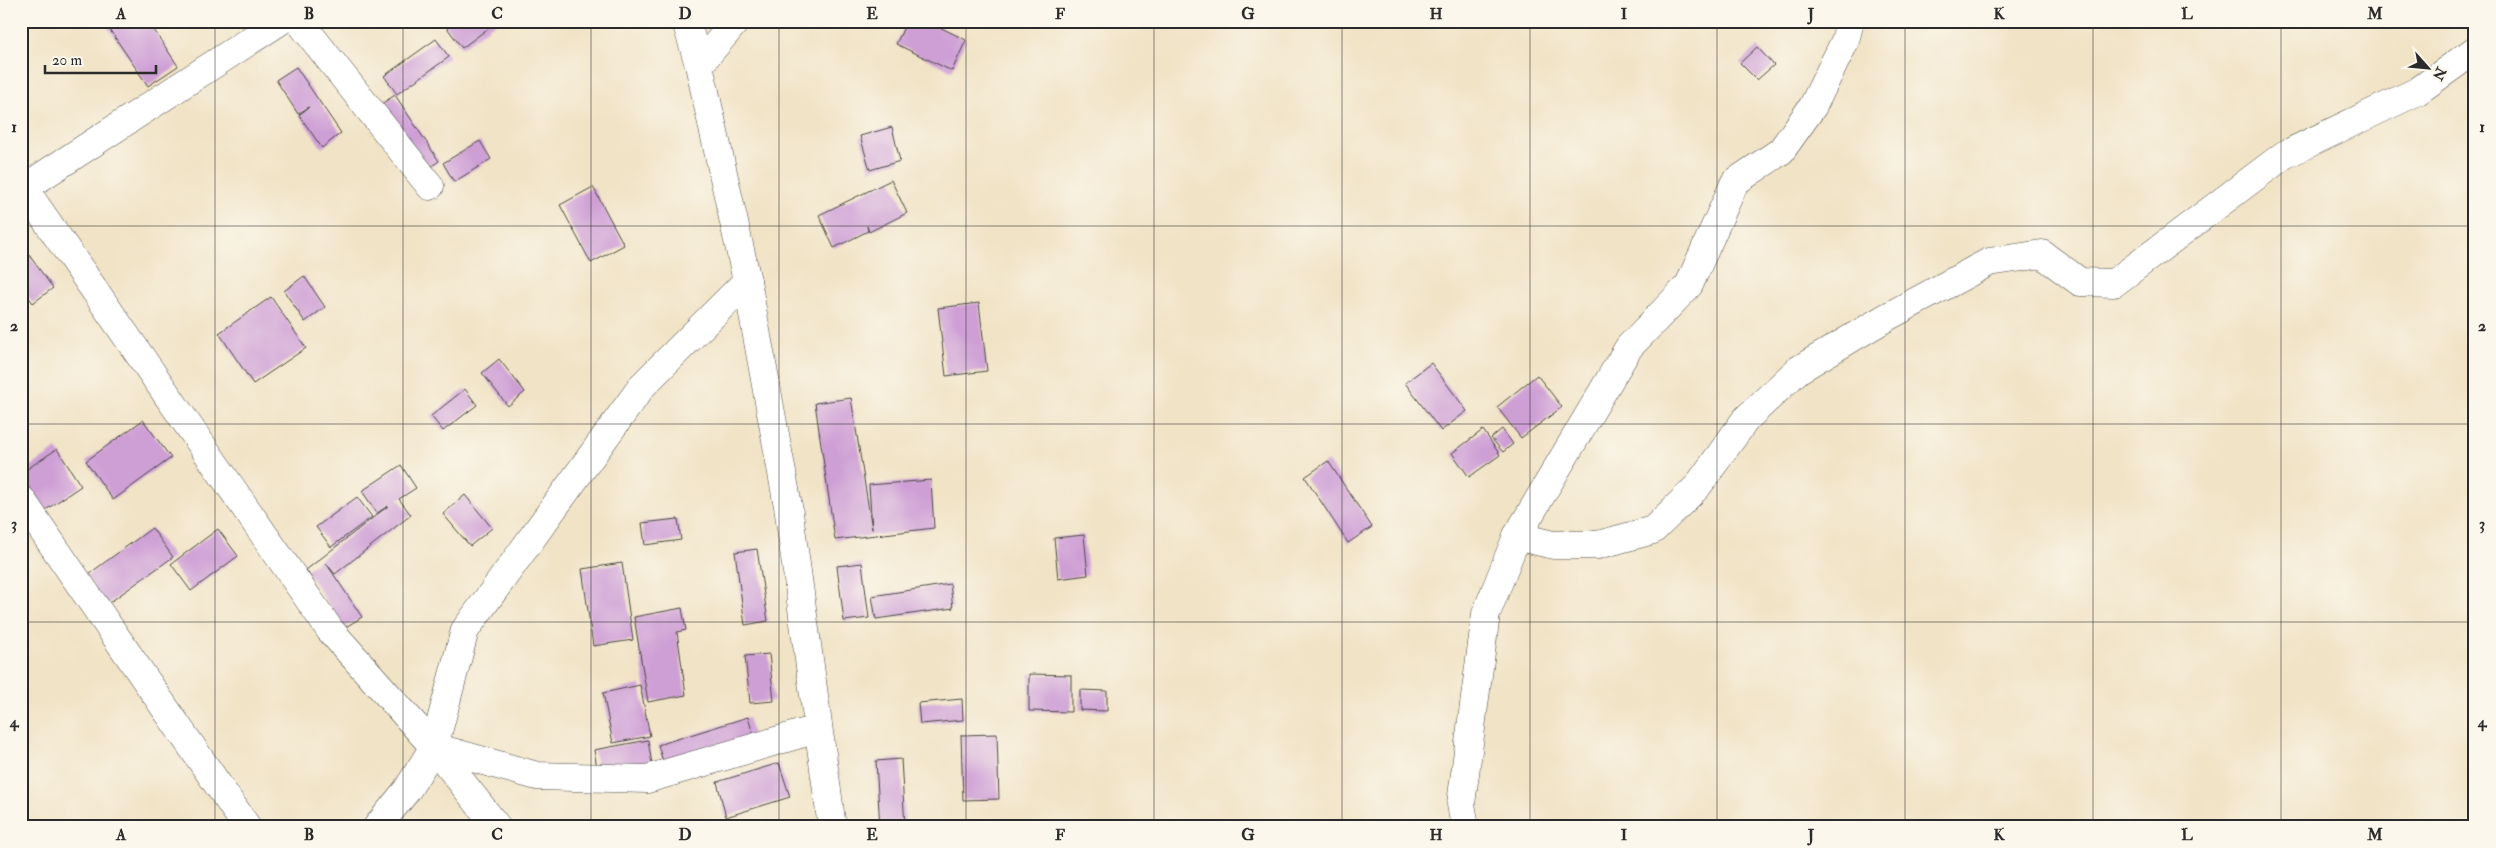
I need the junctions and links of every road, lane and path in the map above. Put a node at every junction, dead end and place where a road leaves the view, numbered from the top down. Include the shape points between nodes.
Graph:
1 (280, 21) edge
2 (299, 21) edge
3 (686, 21) edge
4 (736, 21) edge
5 (1850, 21) edge
6 (2475, 50) edge
7 (699, 65) junction
8 (430, 186) dead end
9 (22, 187) edge
10 (747, 281) junction
11 (21, 499) edge
12 (1517, 536) junction
13 (817, 729) junction
14 (434, 747) junction
15 (247, 827) edge
16 (377, 827) edge
17 (497, 827) edge
18 (832, 827) edge
19 (1465, 827) edge

1 - 9 street
2 - 8 street
3 - 7 street
4 - 7 street
5 - 12 street via 1845,40 1813,106 1781,151 1735,182 1689,285 1629,347
6 - 12 street via 2418,91 2284,155 2114,283 2080,282 2042,254 1989,262 1887,316 1798,370 1746,419 1697,487 1653,530 1598,545 1553,545
7 - 10 street
9 - 14 street via 330,630
10 - 13 street via 788,506
10 - 14 street via 643,385 465,630
11 - 15 street
12 - 19 street via 1486,614 1461,804
13 - 14 street via 647,779 537,776
13 - 18 street
14 - 16 street via 407,790
14 - 17 street

